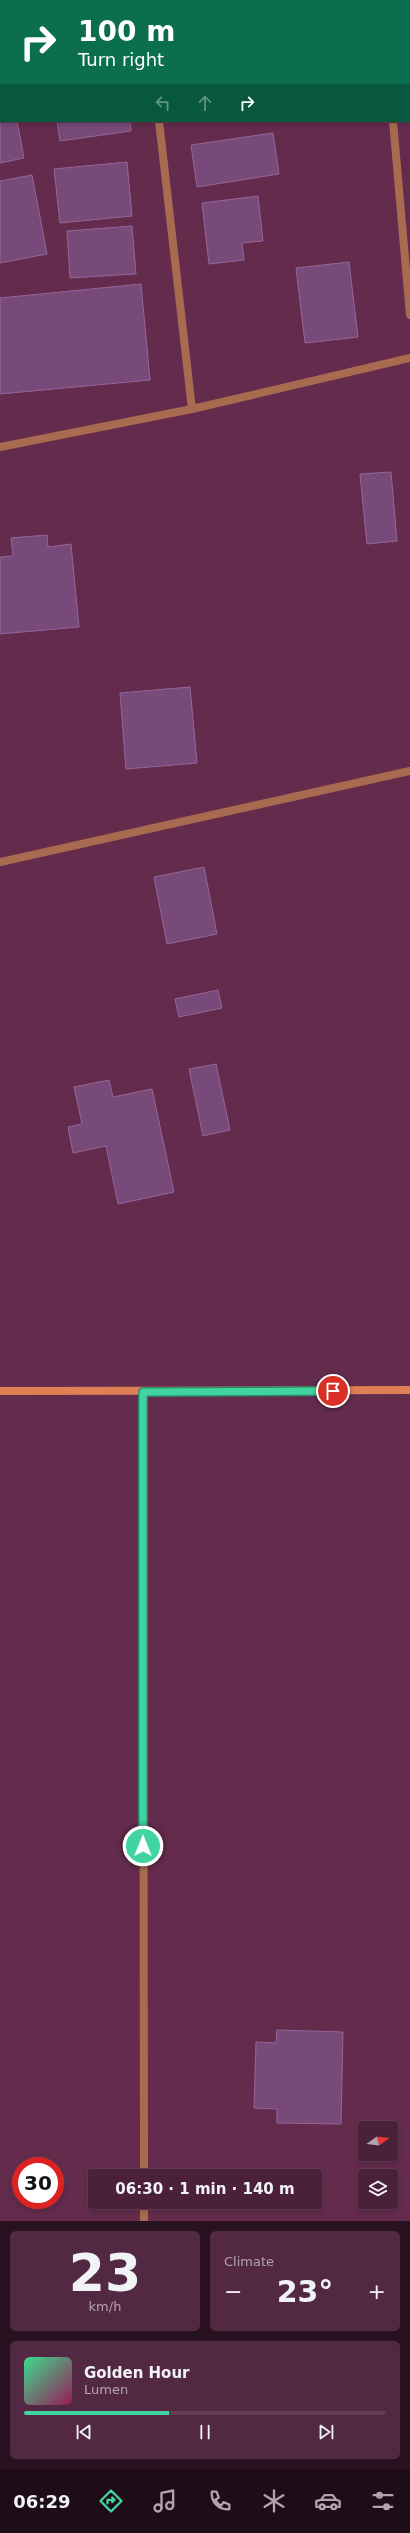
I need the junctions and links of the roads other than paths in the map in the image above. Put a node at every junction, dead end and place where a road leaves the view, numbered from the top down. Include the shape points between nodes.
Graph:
1 (158, 122) edge
2 (393, 122) edge
3 (410, 315) edge
4 (410, 358) edge
5 (192, 409) junction
6 (0, 446) edge
7 (410, 771) edge
8 (0, 862) edge
9 (410, 1390) edge
10 (0, 1391) edge
11 (143, 1392) junction
12 (144, 2169) edge
13 (144, 2209) edge
14 (144, 2221) edge

1 - 5 street
2 - 3 street
4 - 5 street
5 - 6 street
7 - 8 street
9 - 11 main road
10 - 11 main road
11 - 12 street
13 - 14 street

